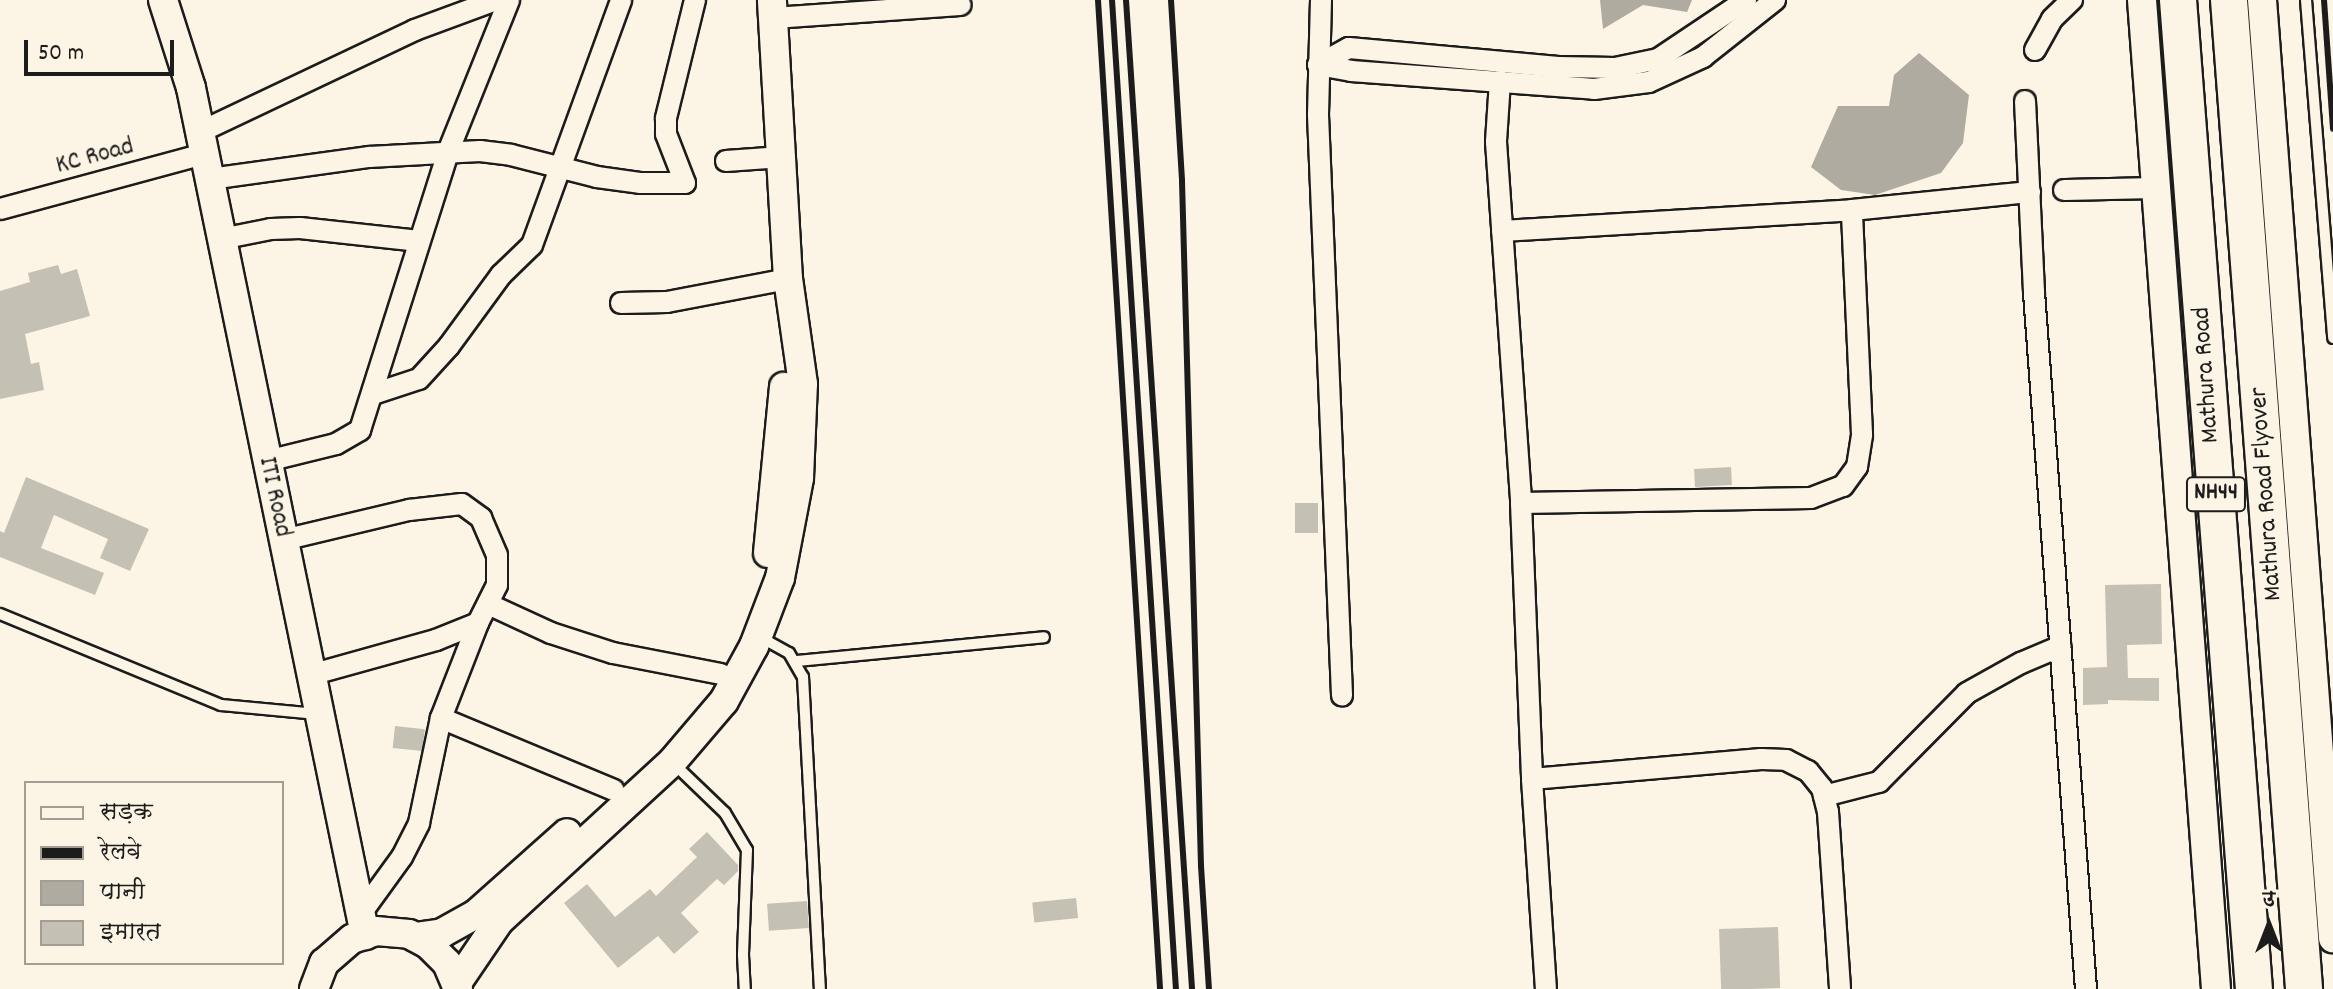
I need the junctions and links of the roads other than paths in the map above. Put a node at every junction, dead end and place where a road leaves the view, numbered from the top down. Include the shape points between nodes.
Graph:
1 (145, 0) edge
2 (163, 0) edge
3 (496, 0) edge
4 (509, 0) edge
5 (621, 0) edge
6 (695, 0) edge
7 (1321, 0) edge
8 (1746, 0) edge
9 (1775, 0) edge
10 (2072, 0) edge
11 (2142, 0) edge
12 (2178, 0) edge
13 (2229, 0) edge
14 (2262, 0) edge
15 (2306, 0) edge
16 (961, 5) dead end
17 (772, 9) edge
18 (2035, 50) dead end
19 (182, 60) junction
20 (1318, 65) junction
21 (1500, 81) junction
22 (2025, 101) dead end
23 (448, 152) junction
24 (205, 155) junction
25 (782, 157) junction
26 (726, 161) dead end
27 (559, 167) junction
28 (2156, 188) junction
29 (2064, 190) dead end
30 (2030, 192) junction
31 (0, 209) edge
32 (1852, 210) junction
33 (1502, 231) junction
34 (221, 239) junction
35 (419, 241) junction
36 (788, 279) junction
37 (621, 303) dead end
38 (792, 315) junction
39 (2333, 338) edge
40 (373, 394) junction
41 (267, 461) junction
42 (1521, 503) junction
43 (283, 540) junction
44 (488, 604) junction
45 (0, 614) edge
46 (478, 623) junction
47 (758, 636) junction
48 (1044, 637) dead end
49 (2061, 646) junction
50 (797, 661) junction
51 (721, 674) junction
52 (311, 675) junction
53 (1342, 696) dead end
54 (320, 715) junction
55 (441, 718) junction
56 (672, 762) junction
57 (1532, 779) junction
58 (614, 790) junction
59 (1824, 796) junction
60 (364, 923) junction
61 (415, 937) junction
62 (2333, 938) edge
63 (311, 986) edge
64 (458, 986) edge
65 (745, 989) edge
66 (820, 989) edge
67 (1546, 989) edge
68 (1840, 989) edge
69 (2086, 989) edge
70 (2216, 989) edge
71 (2254, 989) edge
72 (2304, 989) edge

1 - 19 street, ITI Road
2 - 19 street, ITI Road
3 - 24 street via 415,30
4 - 23 street
5 - 27 street
6 - 27 street via 666,118 666,134 685,183 640,183
7 - 20 street
8 - 20 street via 1658,59 1615,68 1349,48
9 - 21 street via 1703,57 1649,82 1594,89
10 - 18 street via 2052,19
11 - 28 street
12 - 71 highway, Mathura Road / NH44
13 - 72 highway, Mathura Road Flyover / NH44
14 - 62 street
15 - 39 lane
16 - 17 street
17 - 25 street
19 - 24 street, ITI Road
20 - 21 street
20 - 53 street
21 - 33 street via 1496,142
22 - 30 street
23 - 24 street via 369,157
23 - 27 street via 511,155
23 - 35 street
24 - 31 street, KC Road
24 - 34 street, ITI Road
25 - 26 street
25 - 36 street
27 - 40 street via 532,245 501,275 419,379
28 - 29 street
28 - 70 street
30 - 32 street
30 - 49 street
32 - 33 street
32 - 42 street via 1862,434 1857,467 1843,486 1811,498
33 - 42 street
34 - 35 street via 300,228
34 - 41 street, ITI Road
35 - 40 street
36 - 37 street via 667,302
36 - 38 street
38 - 47 street via 803,384 799,478 780,578
38 - 51 street via 766,569
40 - 41 street via 360,430 351,436
41 - 43 street, ITI Road
42 - 57 street
43 - 44 street via 409,510 462,504 481,518 497,555 497,585
43 - 52 street, ITI Road
44 - 46 street
44 - 51 street via 551,633 613,653
45 - 54 lane via 221,705
46 - 52 street
46 - 55 street
47 - 50 lane via 780,645
47 - 56 street via 724,701
48 - 50 lane
49 - 59 street via 1967,693 1879,782
49 - 69 street
50 - 66 lane via 803,677
51 - 58 street via 682,727
52 - 54 street, ITI Road
54 - 60 street, ITI Road
55 - 58 street
55 - 60 street via 419,823
56 - 64 street via 499,921
56 - 65 lane via 725,813 747,850
57 - 59 street via 1786,760 1808,771
57 - 67 street
58 - 61 street via 475,915 442,933
59 - 68 street
60 - 61 street via 376,931
60 - 63 street via 324,963
61 - 64 street via 447,963

